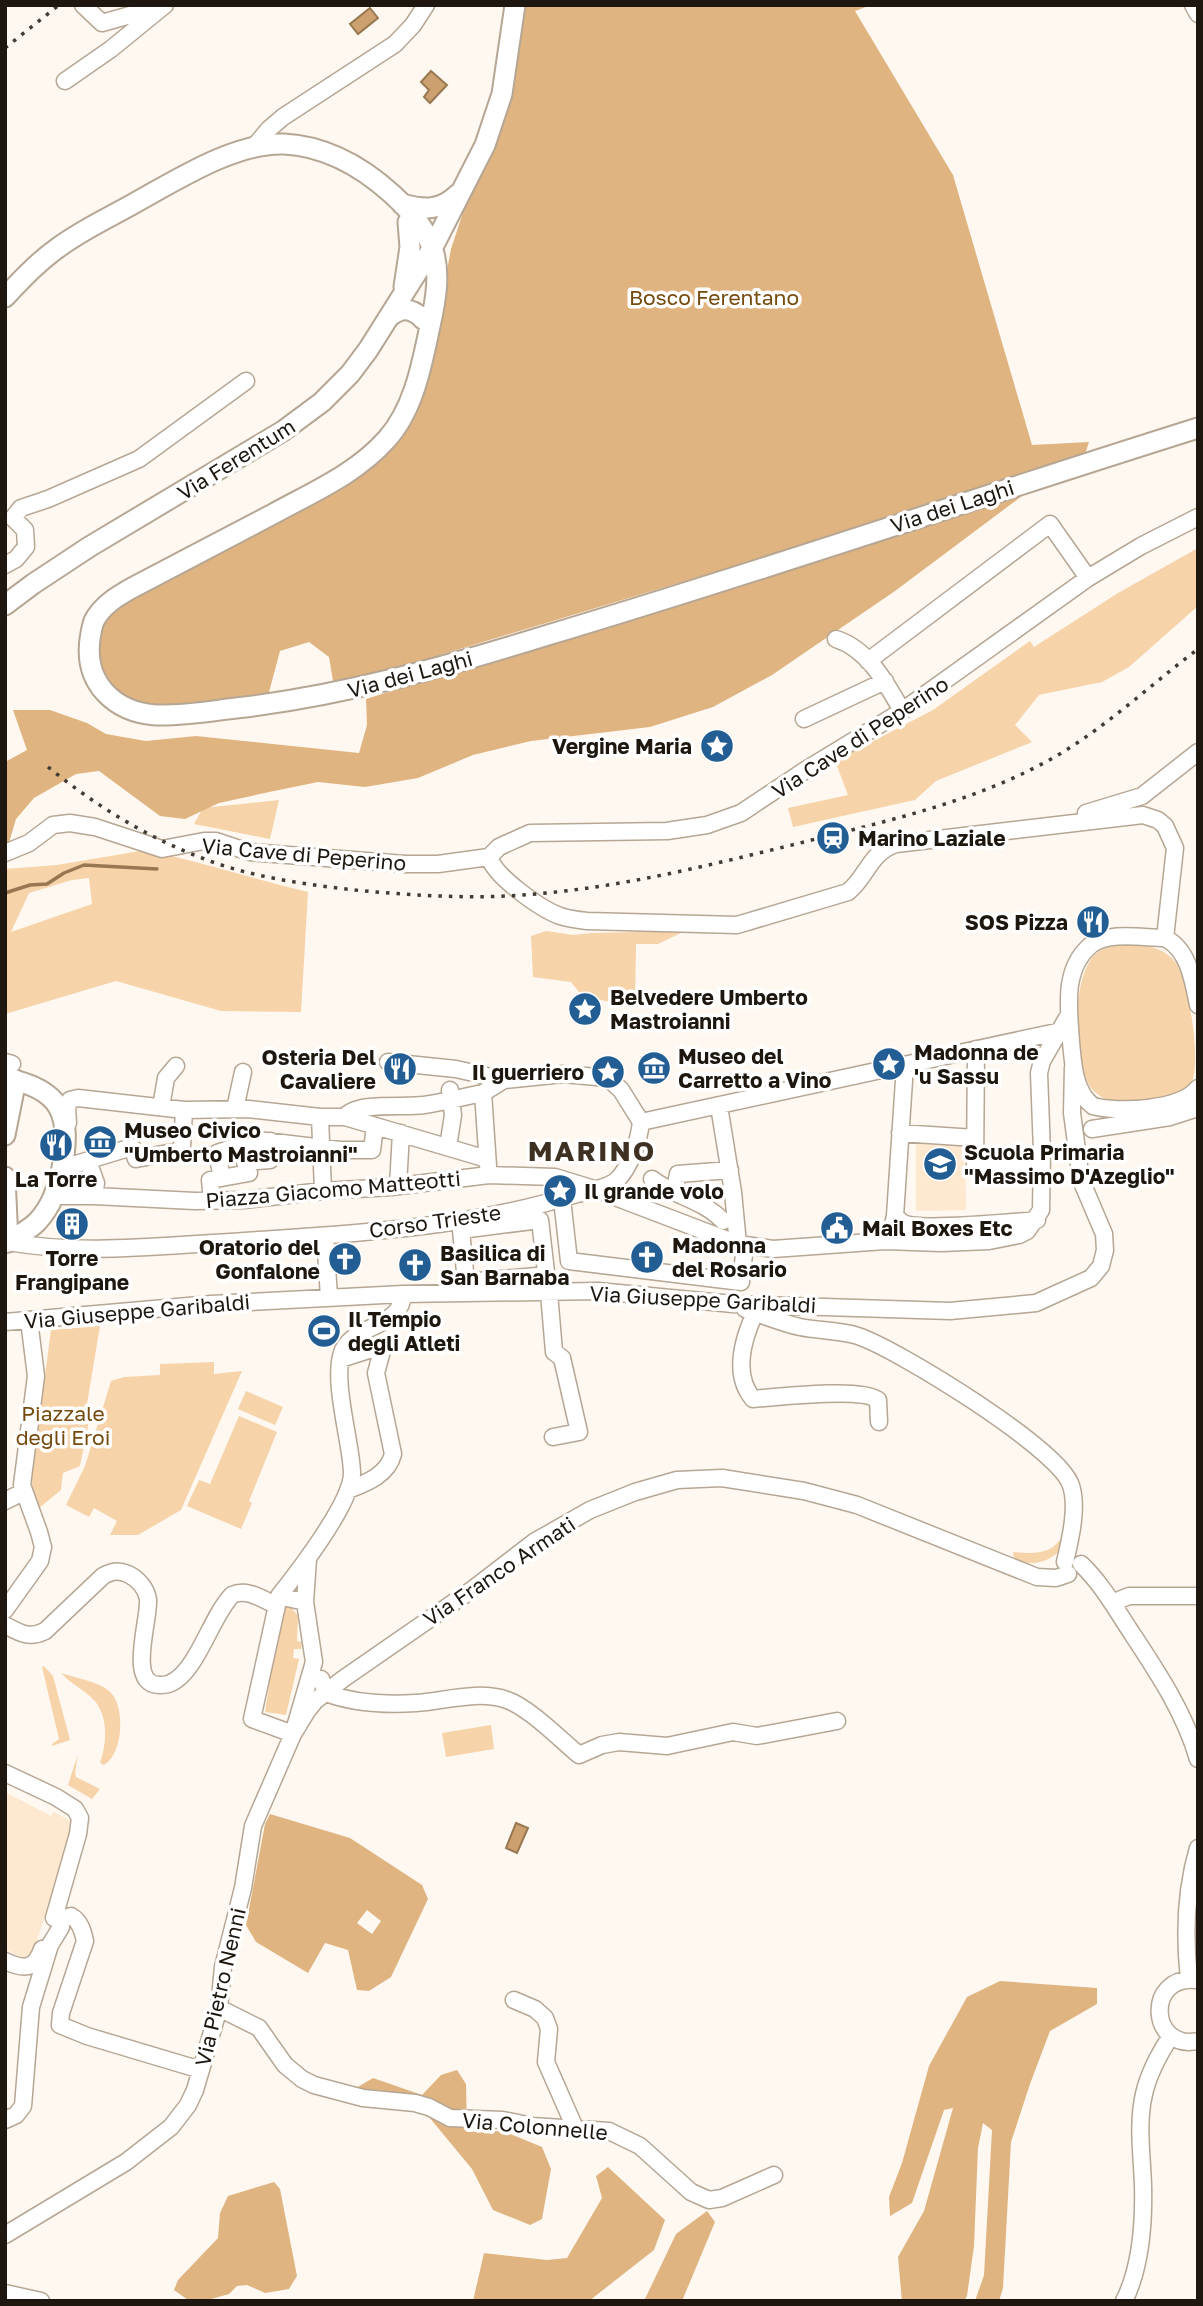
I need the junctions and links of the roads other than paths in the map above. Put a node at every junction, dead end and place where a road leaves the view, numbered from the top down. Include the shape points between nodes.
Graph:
1 (83, 5) edge
2 (163, 5) edge
3 (426, 5) edge
4 (515, 5) edge
5 (1192, 5) edge
6 (1198, 14) edge
7 (65, 81) dead end
8 (253, 148) junction
9 (459, 194) junction
10 (401, 207) junction
11 (433, 247) junction
12 (422, 265) junction
13 (437, 285) junction
14 (402, 296) junction
15 (5, 297) edge
16 (388, 318) junction
17 (423, 319) junction
18 (422, 361) junction
19 (246, 381) dead end
20 (1198, 428) edge
21 (1198, 517) edge
22 (5, 565) edge
23 (1088, 578) junction
24 (5, 605) edge
25 (836, 639) dead end
26 (868, 661) junction
27 (885, 681) junction
28 (902, 712) junction
29 (804, 719) dead end
30 (1198, 752) edge
31 (1073, 822) junction
32 (5, 853) edge
33 (489, 857) junction
34 (1165, 938) junction
35 (1197, 1002) edge
36 (1067, 1031) junction
37 (976, 1049) junction
38 (388, 1062) dead end
39 (905, 1065) junction
40 (176, 1066) dead end
41 (1073, 1067) junction
42 (10, 1071) edge
43 (243, 1072) dead end
44 (504, 1080) junction
45 (1198, 1088) edge
46 (483, 1093) junction
47 (451, 1095) junction
48 (413, 1106) junction
49 (719, 1106) junction
50 (161, 1107) junction
51 (1198, 1108) edge
52 (235, 1109) junction
53 (184, 1110) junction
54 (320, 1117) junction
55 (345, 1117) junction
56 (641, 1122) junction
57 (375, 1126) junction
58 (1092, 1129) dead end
59 (900, 1133) junction
60 (403, 1134) junction
61 (5, 1135) edge
62 (975, 1138) junction
63 (271, 1141) junction
64 (321, 1146) junction
65 (449, 1147) junction
66 (487, 1159) junction
67 (88, 1161) junction
68 (66, 1169) junction
69 (1041, 1169) junction
70 (730, 1170) junction
71 (5, 1177) edge
72 (222, 1178) junction
73 (652, 1179) dead end
74 (398, 1186) junction
75 (615, 1188) junction
76 (594, 1189) junction
77 (323, 1191) junction
78 (674, 1192) junction
79 (55, 1196) junction
80 (94, 1196) junction
81 (562, 1199) junction
82 (212, 1201) junction
83 (7, 1215) edge
84 (895, 1216) junction
85 (540, 1220) joint
86 (1037, 1220) junction
87 (730, 1222) junction
88 (325, 1236) junction
89 (885, 1241) junction
90 (6, 1242) edge
91 (742, 1244) junction
92 (548, 1293) junction
93 (403, 1294) junction
94 (329, 1297) junction
95 (733, 1304) junction
96 (755, 1313) junction
97 (5, 1322) edge
98 (30, 1324) junction
99 (341, 1359) junction
100 (879, 1422) dead end
101 (553, 1437) dead end
102 (348, 1490) junction
103 (23, 1492) junction
104 (5, 1502) edge
105 (309, 1559) junction
106 (1073, 1567) junction
107 (1198, 1596) edge
108 (277, 1601) junction
109 (305, 1602) junction
110 (1112, 1603) junction
111 (5, 1610) edge
112 (5, 1625) edge
113 (314, 1662) junction
114 (323, 1686) junction
115 (837, 1721) dead end
116 (293, 1734) junction
117 (1198, 1759) edge
118 (5, 1773) edge
119 (1198, 1848) edge
120 (58, 1923) junction
121 (5, 1962) edge
122 (1193, 1980) edge
123 (514, 2000) dead end
124 (219, 2008) junction
125 (30, 2010) junction
126 (1171, 2036) junction
127 (1198, 2041) edge
128 (201, 2070) junction
129 (5, 2120) edge
130 (575, 2128) junction
131 (774, 2175) dead end
132 (5, 2235) edge
133 (5, 2293) edge
134 (41, 2301) edge
135 (1124, 2301) edge

1 - 2 street via 102,23
2 - 7 street
3 - 8 street via 395,44 283,117
4 - 9 main road via 498,113
5 - 6 street
8 - 10 main road, Via dei Laghi via 291,145 334,155 364,170
8 - 15 main road, Via dei Laghi via 184,177 79,234
9 - 10 main road via 432,209
9 - 11 main road, Via Ferentum
9 - 13 main road
10 - 11 main road, Via dei Laghi via 422,225
10 - 12 main road, Via dei Laghi
10 - 14 main road via 409,259
11 - 12 main road, Via Ferentum
11 - 13 main road, Via dei Laghi
12 - 14 main road, Via Ferentum
12 - 17 main road, Via dei Laghi
13 - 18 main road, Via dei Laghi
14 - 16 main road, Via Ferentum
16 - 17 main road via 404,309
16 - 24 main road, Via Ferentum via 350,373 308,413 80,552
17 - 18 main road, Via dei Laghi
18 - 20 main road, Via dei Laghi via 398,425 360,464 132,587 102,610 93,626 89,657 94,677 110,697 139,712 178,714 310,698 396,680 602,619
19 - 22 street via 139,459 21,508 13,518 25,530 26,547
21 - 23 street, Via Cave di Peperino
23 - 26 street via 1050,524
23 - 28 street, Via Cave di Peperino
25 - 26 street via 848,643
26 - 27 street
27 - 28 street
27 - 29 street
28 - 33 street, Via Cave di Peperino via 726,820 649,833 530,833 504,844
30 - 31 street via 1142,796 1080,815
31 - 33 street via 896,844 879,852 848,892 737,925 566,918 526,895 493,867
31 - 34 street via 1143,815 1165,826 1175,848
32 - 33 street, Via Cave di Peperino via 53,825 70,823 162,849 216,841 258,853 405,864
34 - 35 street via 1183,955
34 - 36 street via 1112,937 1089,947 1075,966 1068,991
36 - 37 street
36 - 41 street
36 - 69 street via 1050,1048 1039,1073
37 - 39 street
37 - 62 street
38 - 44 street via 456,1069
39 - 49 street
39 - 59 street
40 - 50 street via 166,1078
41 - 45 street via 1085,1099 1101,1108 1156,1107 1183,1100
41 - 95 street, Via Giuseppe Garibaldi via 1072,1113 1081,1181 1105,1242 1101,1266 1085,1282 1036,1303 965,1310
42 - 61 main road
42 - 68 main road via 45,1091 61,1109
43 - 52 street
44 - 46 street
44 - 56 street via 563,1074 608,1078
46 - 47 street
46 - 66 street
47 - 48 street
47 - 65 street
48 - 55 street via 372,1107
48 - 60 street
49 - 56 street
49 - 70 street
50 - 53 street
50 - 68 street via 70,1100
51 - 58 street
52 - 53 street
52 - 54 street
53 - 67 street via 180,1150 136,1159 132,1147
54 - 55 street
54 - 64 street
55 - 57 street
56 - 75 street via 640,1135
57 - 60 street
57 - 64 street via 372,1150
59 - 62 street
59 - 84 street
60 - 65 street
60 - 74 street
62 - 69 street via 975,1169
63 - 64 street
63 - 72 street via 270,1160 245,1162 248,1173
63 - 72 street via 250,1139 217,1153
64 - 77 street
65 - 66 street
66 - 74 street, Piazza Giacomo Matteotti
66 - 76 street
67 - 68 street
67 - 80 street via 96,1183
68 - 79 main road
69 - 86 street
70 - 78 street via 678,1174
70 - 87 street
71 - 83 main road
72 - 82 street via 210,1180
73 - 78 street
74 - 77 street, Piazza Giacomo Matteotti
75 - 76 street
75 - 91 street via 726,1241
76 - 81 street, Corso Trieste
77 - 82 street, Piazza Giacomo Matteotti
78 - 87 street
79 - 80 street, Piazza Giacomo Matteotti
79 - 90 main road via 34,1226
80 - 82 street, Piazza Giacomo Matteotti
81 - 88 street, Corso Trieste via 458,1221
81 - 91 street via 569,1261 741,1282
83 - 90 main road
84 - 86 street via 904,1224 944,1226
84 - 89 street
85 - 85 street via 461,1230 466,1282 546,1272
86 - 89 street via 1019,1235 989,1241
87 - 91 street
88 - 90 street, Corso Trieste via 109,1249 54,1249
88 - 94 street
89 - 91 street via 773,1249
92 - 93 street, Via Giuseppe Garibaldi
92 - 95 street, Via Giuseppe Garibaldi via 598,1291
92 - 101 street via 554,1352 562,1358 579,1432
93 - 94 street, Via Giuseppe Garibaldi
93 - 99 street via 395,1313 348,1344
94 - 98 street, Via Giuseppe Garibaldi via 199,1305
95 - 96 street
96 - 100 street via 742,1361 744,1386 753,1399 872,1396 878,1400
96 - 106 street via 863,1338 954,1388 1034,1446 1067,1478 1073,1495
97 - 98 street, Via Giuseppe Garibaldi
98 - 103 street via 36,1376
99 - 102 street via 352,1475
99 - 102 street via 375,1348 382,1352 376,1373 393,1454 375,1478
102 - 105 street
103 - 104 street
103 - 111 street via 43,1547 40,1561
105 - 108 street
105 - 109 street
106 - 110 street via 1094,1577
106 - 114 street, Via Franco Armati via 1027,1573 857,1505 804,1491 722,1478 677,1480 590,1510 534,1542 343,1679
107 - 110 street via 1129,1597
108 - 109 street
108 - 112 street via 239,1591 232,1595 185,1671 169,1685 155,1685 146,1679 140,1665 148,1597 138,1581 120,1571 103,1576 36,1636
108 - 116 street via 252,1719
109 - 113 street
110 - 117 street via 1172,1699
113 - 114 street
113 - 116 street
114 - 115 street via 356,1701 501,1698 521,1707 579,1755 619,1742 667,1746 729,1733 757,1736
114 - 116 street
116 - 124 street, Via Pietro Nenni via 253,1826 223,1967
118 - 120 street via 56,1797 80,1818
119 - 122 street via 1185,1918
120 - 121 street via 34,1962 20,1968
120 - 125 street
120 - 128 street via 71,1916 76,1919 85,1941 60,2025
121 - 125 street via 24,1980
122 - 126 street via 1171,1986 1160,2001 1160,2020
123 - 130 street via 545,2018 549,2029 546,2062
124 - 128 street, Via Pietro Nenni
124 - 130 street, Via Colonnelle via 259,2028 285,2065 314,2085 363,2098 415,2103 450,2118
125 - 129 street via 23,2106
126 - 127 street
126 - 135 street via 1144,2093 1140,2239
128 - 132 street, Via Pietro Nenni via 188,2105 153,2143
130 - 131 street, Via Colonnelle via 627,2138 653,2155 691,2192 709,2200
133 - 134 street

